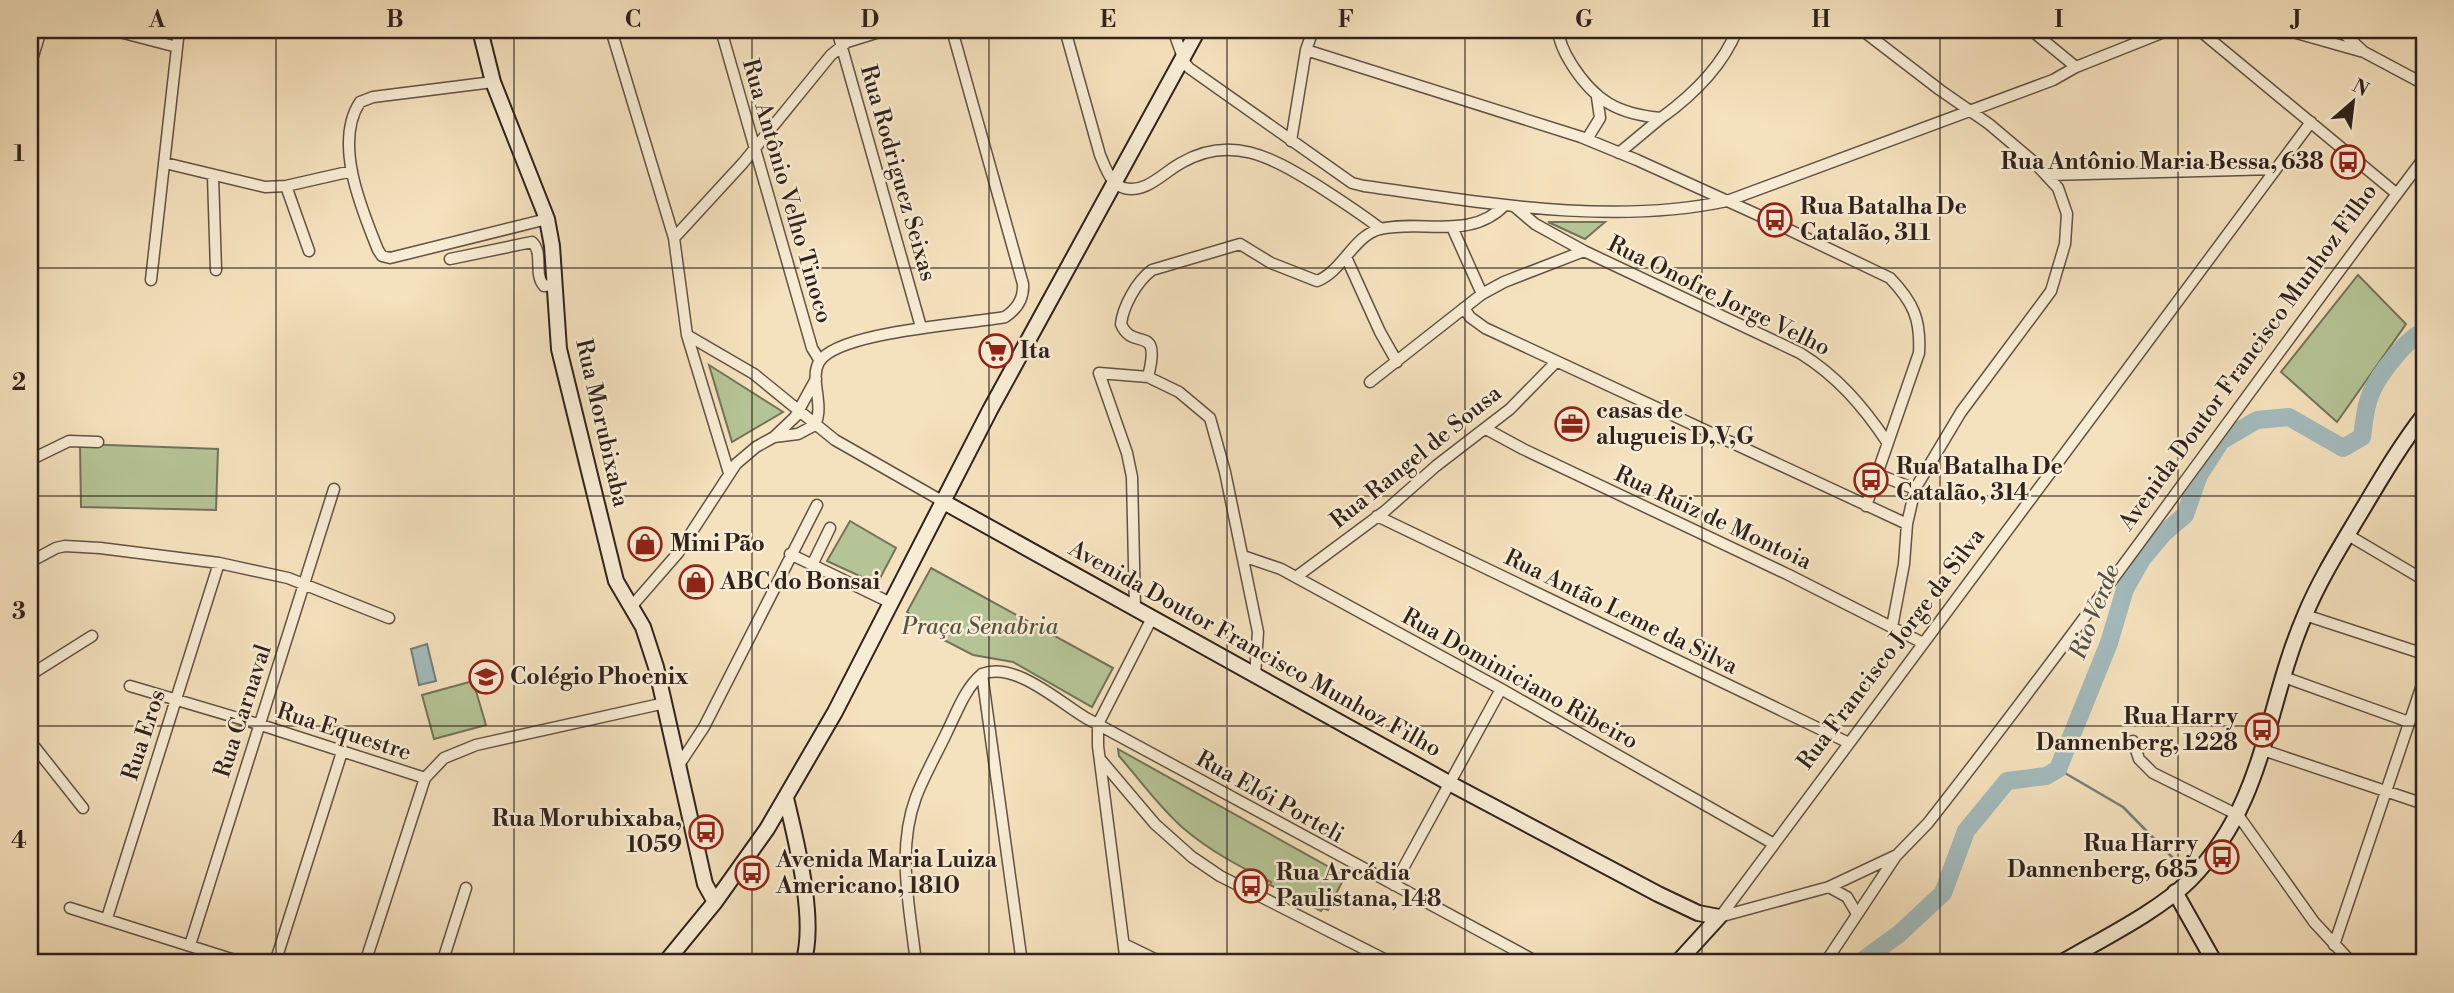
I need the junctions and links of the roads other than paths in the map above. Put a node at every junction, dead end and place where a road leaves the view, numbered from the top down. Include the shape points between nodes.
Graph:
1 (41, 30) edge
2 (112, 30) edge
3 (179, 30) edge
4 (480, 30) edge
5 (611, 30) edge
6 (721, 30) edge
7 (837, 30) edge
8 (886, 30) edge
9 (952, 30) edge
10 (1065, 30) edge
11 (1173, 30) edge
12 (1198, 30) edge
13 (1313, 30) edge
14 (1558, 30) edge
15 (1737, 30) edge
16 (1862, 30) edge
17 (2031, 30) edge
18 (2169, 30) edge
19 (2199, 30) edge
20 (2286, 30) edge
21 (2340, 30) edge
22 (841, 46) junction
23 (177, 47) junction
24 (1306, 50) junction
25 (2364, 52) junction
26 (1183, 57) junction
27 (30, 66) edge
28 (2076, 67) junction
29 (493, 82) junction
30 (2424, 84) edge
31 (1597, 97) junction
32 (1969, 111) junction
33 (1661, 118) junction
34 (2311, 122) junction
35 (1587, 139) junction
36 (1291, 141) junction
37 (755, 147) junction
38 (1619, 153) junction
39 (2424, 158) edge
40 (165, 163) junction
41 (2276, 169) junction
42 (352, 172) junction
43 (2048, 175) junction
44 (213, 176) junction
45 (1114, 182) junction
46 (286, 186) junction
47 (2397, 194) junction
48 (1727, 201) junction
49 (1510, 206) junction
50 (547, 219) junction
51 (1452, 227) junction
52 (1381, 229) junction
53 (674, 238) junction
54 (309, 251) dead end
55 (1584, 251) junction
56 (1346, 257) junction
57 (450, 260) dead end
58 (216, 270) dead end
59 (151, 280) dead end
60 (554, 285) junction
61 (1482, 293) junction
62 (1464, 308) junction
63 (921, 327) junction
64 (687, 335) junction
65 (820, 361) junction
66 (1397, 362) junction
67 (1556, 362) junction
68 (1148, 377) junction
69 (816, 379) junction
70 (1370, 382) dead end
71 (801, 410) junction
72 (2424, 415) edge
73 (815, 425) junction
74 (1486, 429) junction
75 (774, 437) junction
76 (98, 442) dead end
77 (1888, 442) junction
78 (30, 460) edge
79 (729, 473) junction
80 (1877, 474) junction
81 (334, 489) dead end
82 (1915, 489) junction
83 (942, 501) junction
84 (817, 505) dead end
85 (1866, 506) junction
86 (1377, 516) junction
87 (1907, 524) junction
88 (830, 527) dead end
89 (2348, 535) junction
90 (790, 554) junction
91 (1243, 556) junction
92 (30, 562) edge
93 (219, 563) junction
94 (812, 565) junction
95 (1296, 577) junction
96 (2424, 580) edge
97 (303, 584) junction
98 (891, 603) junction
99 (631, 607) junction
100 (1135, 608) junction
101 (2305, 615) junction
102 (389, 618) dead end
103 (1152, 618) junction
104 (1892, 627) junction
105 (92, 636) dead end
106 (1923, 643) junction
107 (2424, 654) edge
108 (982, 674) junction
109 (30, 675) edge
110 (1255, 676) junction
111 (2284, 677) junction
112 (2424, 679) edge
113 (130, 686) dead end
114 (1501, 689) junction
115 (176, 700) junction
116 (665, 703) junction
117 (2409, 722) junction
118 (258, 724) junction
119 (1098, 724) junction
120 (30, 741) edge
121 (2133, 741) dead end
122 (1849, 743) junction
123 (2263, 750) junction
124 (342, 752) junction
125 (1100, 759) junction
126 (679, 765) junction
127 (425, 778) junction
128 (1449, 783) junction
129 (2385, 790) junction
130 (786, 798) junction
131 (2424, 804) edge
132 (83, 808) dead end
133 (2238, 814) junction
134 (776, 815) junction
135 (793, 826) junction
136 (1774, 844) junction
137 (1897, 855) junction
138 (702, 864) junction
139 (728, 884) junction
140 (1394, 885) junction
141 (1829, 887) junction
142 (466, 888) dead end
143 (2175, 892) junction
144 (715, 902) junction
145 (71, 908) dead end
146 (1857, 914) junction
147 (1719, 917) junction
148 (107, 918) junction
149 (1124, 944) junction
150 (190, 945) junction
151 (2334, 945) junction
152 (244, 963) edge
153 (275, 963) edge
154 (365, 963) edge
155 (443, 963) edge
156 (665, 963) edge
157 (803, 963) edge
158 (916, 963) edge
159 (1022, 963) edge
160 (1126, 963) edge
161 (1163, 963) edge
162 (1392, 963) edge
163 (1539, 963) edge
164 (1677, 963) edge
165 (1825, 963) edge
166 (2061, 963) edge
167 (2216, 963) edge
168 (2352, 963) edge

1 - 27 street
2 - 23 street
3 - 23 street
4 - 29 street, Rua Morubixaba
5 - 53 street
6 - 37 street, Rua Antônio Velho Tinoco
7 - 22 street, Rua Rodriguez Seixas
8 - 22 street
9 - 63 street via 1023,284 1016,309 1005,317
10 - 45 street via 1100,155
11 - 26 street
12 - 26 street
13 - 24 street
14 - 31 street via 1564,51
15 - 33 street via 1701,84
16 - 32 street
17 - 28 street
18 - 28 street
19 - 34 street
20 - 25 street
21 - 25 street
22 - 37 street
22 - 63 street, Rua Rodriguez Seixas
23 - 40 street
24 - 35 street
24 - 36 street
25 - 30 street
26 - 36 street via 1200,76
26 - 45 street
28 - 32 street
29 - 42 street via 365,99 354,114 349,155
29 - 50 street, Rua Morubixaba
31 - 33 street via 1631,112
31 - 35 street via 1600,118
32 - 43 street
32 - 48 street
33 - 38 street
34 - 41 street, Rua Francisco Jorge da Silva
34 - 47 street
35 - 38 street
36 - 49 street via 1357,185
37 - 53 street
37 - 65 street, Rua Antônio Velho Tinoco via 812,348
38 - 48 street
39 - 47 street, Avenida Doutor Francisco Munhoz Filho
40 - 44 street
40 - 59 street
41 - 43 street
41 - 106 street, Rua Francisco Jorge da Silva
42 - 46 street
42 - 50 street via 358,201 385,257
43 - 82 street via 2067,214 2065,244 2051,291 1955,420
44 - 46 street via 265,187
44 - 58 street
45 - 52 street via 1135,189 1198,153 1246,151 1289,168
45 - 83 street
46 - 54 street
47 - 137 street, Avenida Doutor Francisco Munhoz Filho via 1997,734
48 - 49 street via 1654,210
48 - 77 street via 1877,270 1903,291 1918,321 1919,353
49 - 51 street via 1490,219
49 - 55 street, Rua Onofre Jorge Velho
50 - 60 street, Rua Morubixaba
51 - 52 street
51 - 61 street
52 - 56 street via 1365,237
53 - 64 street
55 - 61 street
55 - 77 street, Rua Onofre Jorge Velho via 1818,364 1844,386
56 - 66 street
56 - 68 street via 1317,281 1271,263 1240,244 1152,270 1130,299 1121,324 1152,348
57 - 60 street via 532,242 537,249 540,282
60 - 99 street, Rua Morubixaba via 563,367 616,581
61 - 62 street
62 - 66 street
62 - 67 street via 1485,328
63 - 65 street via 879,335 832,351
64 - 71 street, Avenida Doutor Francisco Munhoz Filho via 754,373
64 - 79 street
65 - 69 street
66 - 70 street
67 - 74 street, Rua Rangel de Sousa
67 - 85 street
68 - 91 street via 1190,399 1210,418
68 - 100 street via 1099,373 1132,477
69 - 71 street
69 - 73 street via 819,404
71 - 73 street, Avenida Doutor Francisco Munhoz Filho
71 - 75 street
72 - 89 street
73 - 75 street via 798,434
73 - 83 street, Avenida Doutor Francisco Munhoz Filho
74 - 86 street, Rua Rangel de Sousa
74 - 104 street, Rua Ruiz de Montoia
75 - 79 street via 747,453
76 - 78 street via 69,441
77 - 80 street
79 - 99 street via 678,553
80 - 82 street
80 - 85 street
81 - 97 street, Rua Carnaval
82 - 87 street
83 - 98 street
83 - 100 street, Avenida Doutor Francisco Munhoz Filho
84 - 90 street
85 - 87 street
86 - 95 street, Rua Rangel de Sousa
86 - 122 street, Rua Antão Leme da Silva
87 - 104 street
88 - 94 street
89 - 96 street
89 - 101 street
90 - 94 street
90 - 126 street via 704,727
91 - 95 street, Rua Dominiciano Ribeiro
91 - 110 street via 1258,632
92 - 93 street via 65,546
93 - 97 street
93 - 115 street, Rua Eros
94 - 98 street
95 - 114 street, Rua Dominiciano Ribeiro
97 - 102 street
97 - 118 street, Rua Carnaval
98 - 130 street
99 - 116 street, Rua Morubixaba via 646,634
100 - 103 street, Avenida Doutor Francisco Munhoz Filho
101 - 107 street
101 - 111 street
103 - 110 street, Avenida Doutor Francisco Munhoz Filho
103 - 119 street
104 - 106 street, Rua Ruiz de Montoia
105 - 109 street
106 - 122 street, Rua Francisco Jorge da Silva
108 - 119 street, Rua Elói Porteli via 1021,677
108 - 158 street via 961,704 910,819 906,878
108 - 159 street
110 - 128 street, Avenida Doutor Francisco Munhoz Filho
111 - 117 street
111 - 123 street
112 - 117 street
113 - 115 street, Rua Equestre
114 - 128 street
114 - 136 street, Rua Dominiciano Ribeiro
115 - 118 street, Rua Equestre
115 - 148 street, Rua Eros
116 - 126 street, Rua Morubixaba
116 - 127 street via 476,745 443,758
117 - 129 street
118 - 124 street, Rua Equestre
118 - 150 street, Rua Carnaval
119 - 125 street
119 - 140 street, Rua Elói Porteli
120 - 132 street
121 - 133 street via 2138,759 2153,773
122 - 136 street, Rua Francisco Jorge da Silva
123 - 129 street
123 - 133 street
124 - 127 street, Rua Equestre
124 - 153 street
125 - 149 street
125 - 162 street via 1155,824 1192,857 1220,876
126 - 138 street, Rua Morubixaba
127 - 154 street
128 - 140 street
128 - 147 street, Avenida Doutor Francisco Munhoz Filho via 1658,894 1698,913
129 - 131 street
129 - 151 street
130 - 134 street
130 - 135 street
133 - 143 street via 2216,850
133 - 151 street
134 - 135 street
134 - 139 street
135 - 157 street via 809,935
136 - 147 street, Rua Francisco Jorge da Silva
137 - 141 street, Avenida Doutor Francisco Munhoz Filho
137 - 146 street
138 - 139 street via 715,879
138 - 144 street, Rua Morubixaba via 705,884
139 - 144 street
140 - 163 street, Rua Elói Porteli
141 - 146 street via 1847,897
141 - 147 street, Avenida Doutor Francisco Munhoz Filho
142 - 155 street
143 - 166 street
143 - 167 street
144 - 156 street
145 - 148 street
146 - 165 street
147 - 164 street, Rua Francisco Jorge da Silva
148 - 150 street
149 - 160 street
149 - 161 street
150 - 152 street
151 - 168 street

